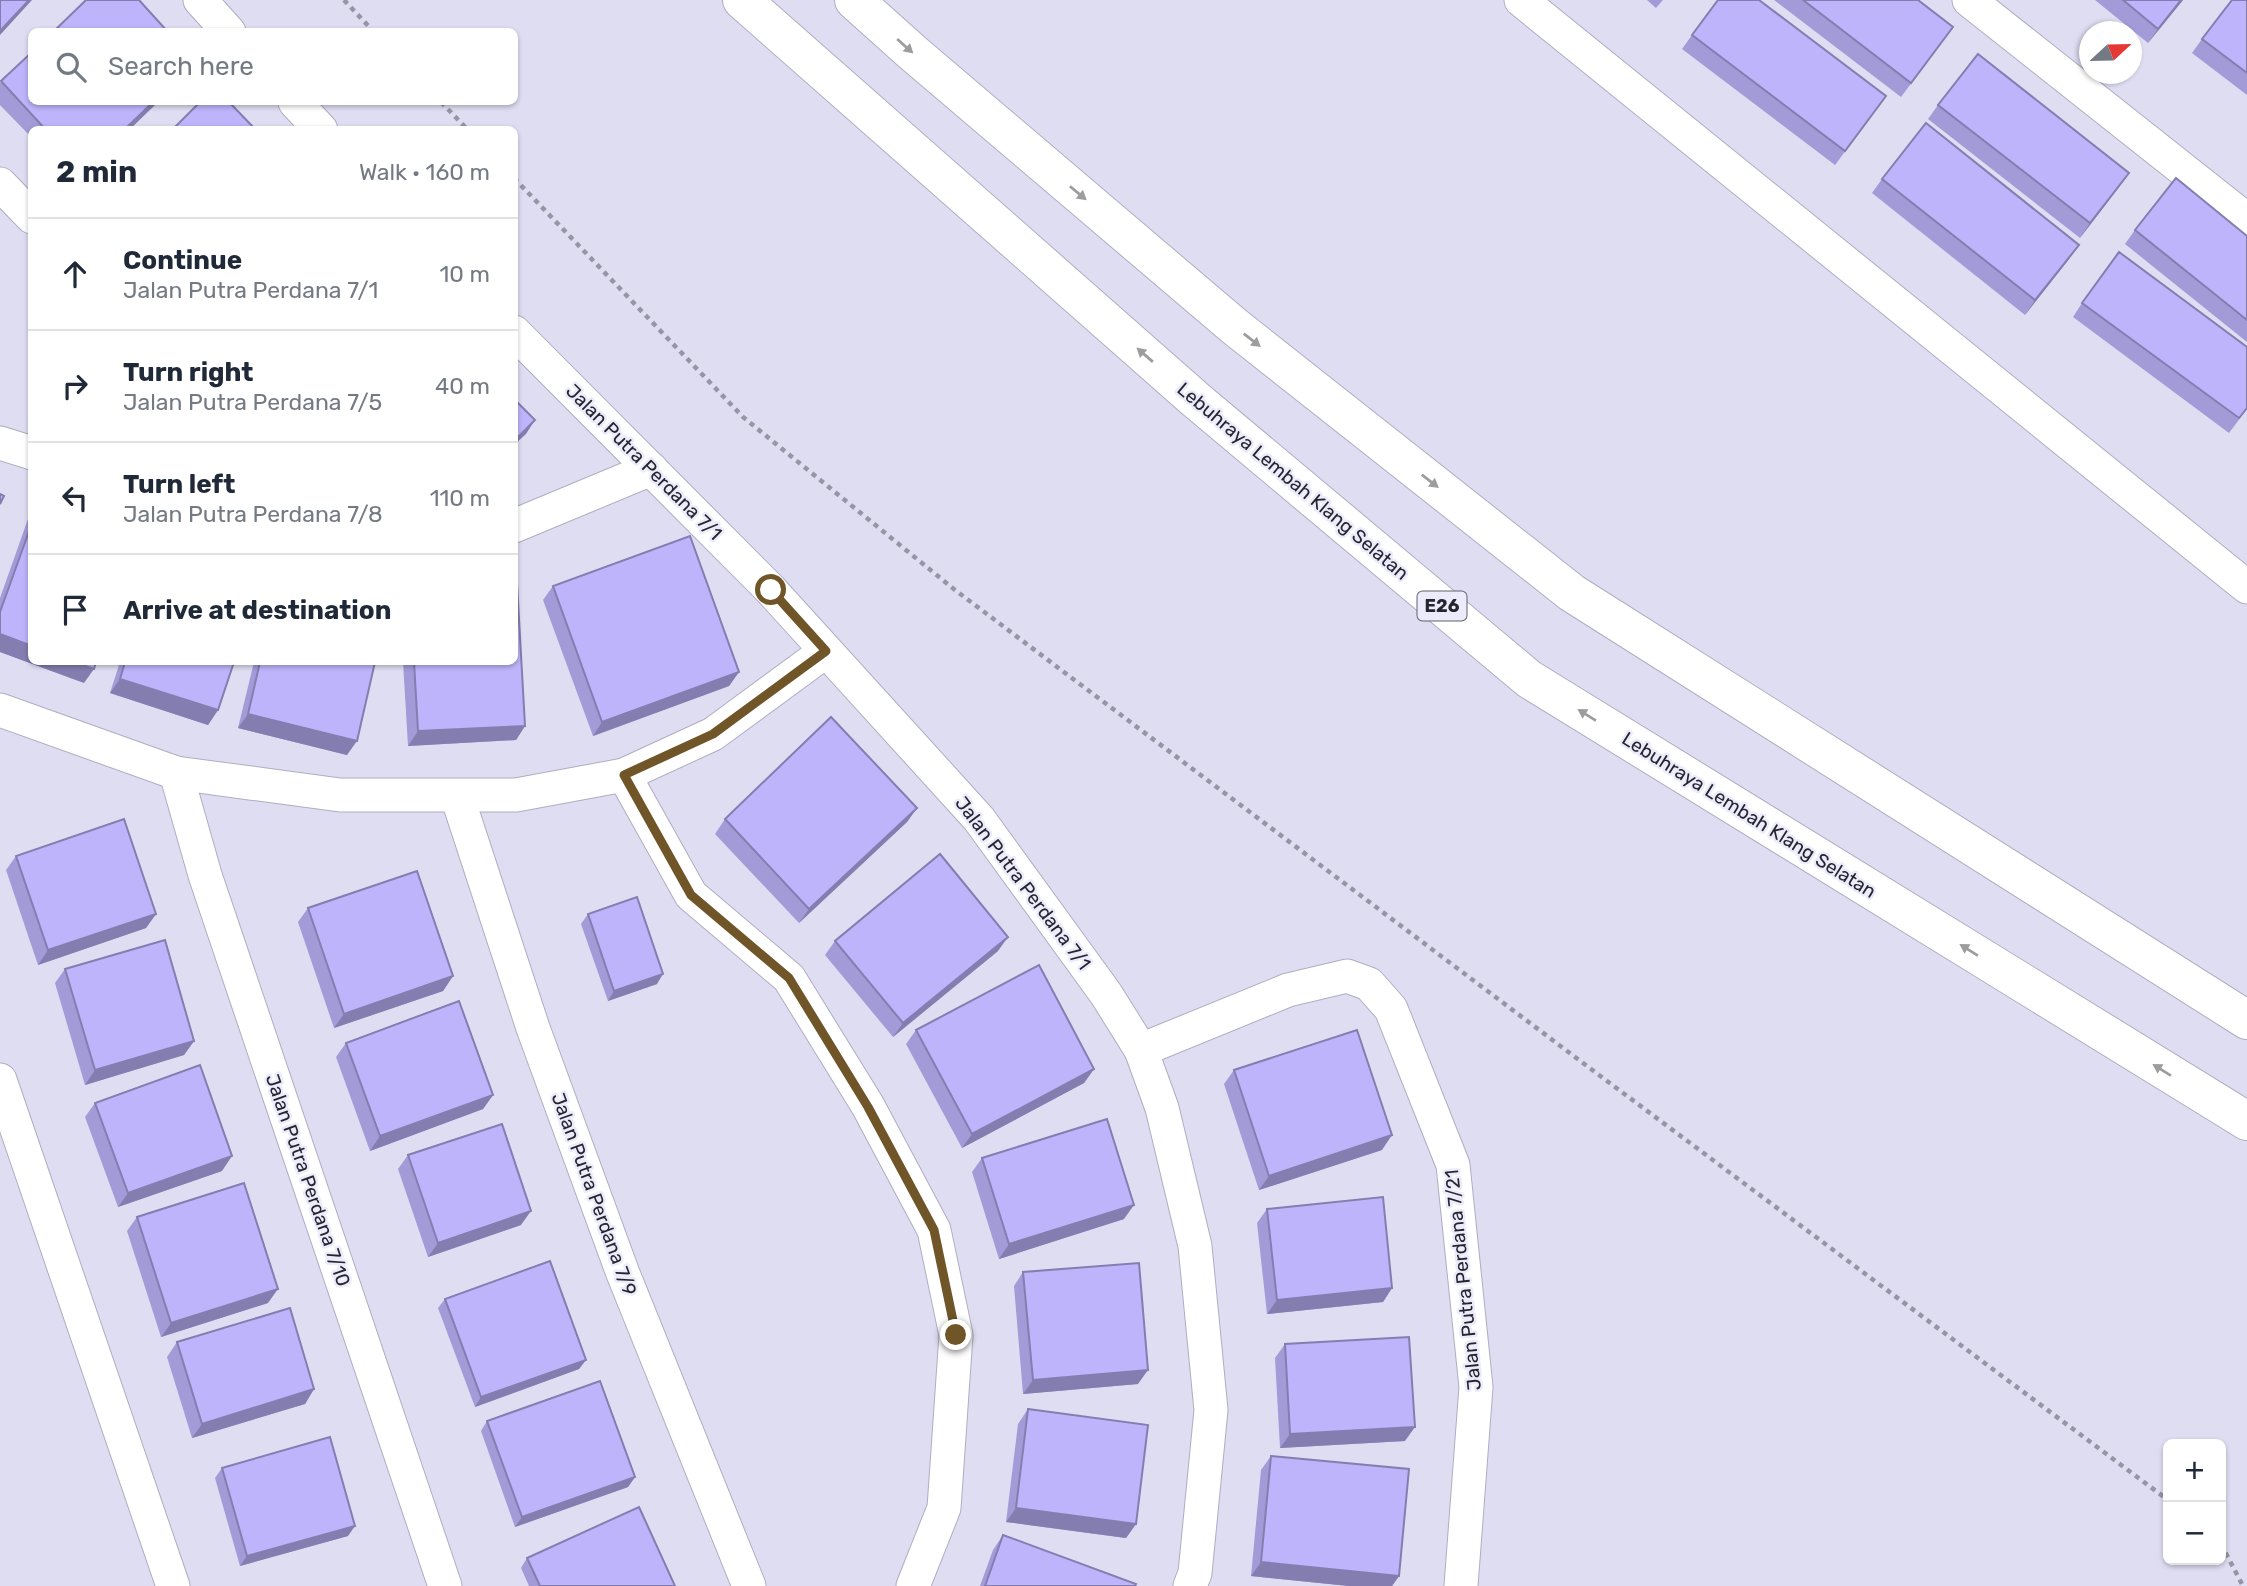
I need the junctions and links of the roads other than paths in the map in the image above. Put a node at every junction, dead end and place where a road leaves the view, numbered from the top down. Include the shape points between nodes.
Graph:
1 (200, 0) edge
2 (742, 0) edge
3 (854, 0) edge
4 (1521, 0) edge
5 (1969, 0) edge
6 (225, 28) edge
7 (298, 105) edge
8 (317, 126) edge
9 (0, 184) edge
10 (28, 213) edge
11 (2247, 220) edge
12 (518, 336) edge
13 (0, 443) edge
14 (28, 452) edge
15 (650, 469) junction
16 (518, 524) edge
17 (2247, 587) edge
18 (826, 651) junction
19 (0, 710) edge
20 (176, 773) junction
21 (624, 775) junction
22 (457, 796) junction
23 (2247, 1020) edge
24 (1141, 1050) junction
25 (0, 1080) edge
26 (2234, 1113) edge
27 (173, 1586) edge
28 (445, 1586) edge
29 (749, 1586) edge
30 (913, 1586) edge
31 (1189, 1586) edge
32 (1461, 1586) edge

1 - 6 street
26 -> 2 highway, Lebuhraya Lembah Klang Selatan / E26 via 1529,679 1196,400
3 -> 23 highway via 1234,326 1572,593
4 - 17 street
5 - 11 street
7 - 8 street
9 - 10 street
12 - 15 street, Jalan Putra Perdana 7/1
13 - 14 street
15 - 16 street
15 - 18 street, Jalan Putra Perdana 7/1
18 - 21 street via 713,734
18 - 24 street, Jalan Putra Perdana 7/1 via 979,819
19 - 20 street
20 - 22 street via 340,795
20 - 28 street, Jalan Putra Perdana 7/10 via 205,875
21 - 22 street via 516,794
21 - 30 street via 691,895 789,978 868,1107 934,1230 956,1335 944,1508
22 - 29 street, Jalan Putra Perdana 7/9 via 533,1028 622,1271
24 - 31 street, Jalan Putra Perdana 7/1 via 1161,1108 1195,1246 1210,1396 1195,1573
24 - 32 street, Jalan Putra Perdana 7/21 via 1288,990 1348,976 1369,985 1391,1009 1453,1165 1476,1387
25 - 27 street

